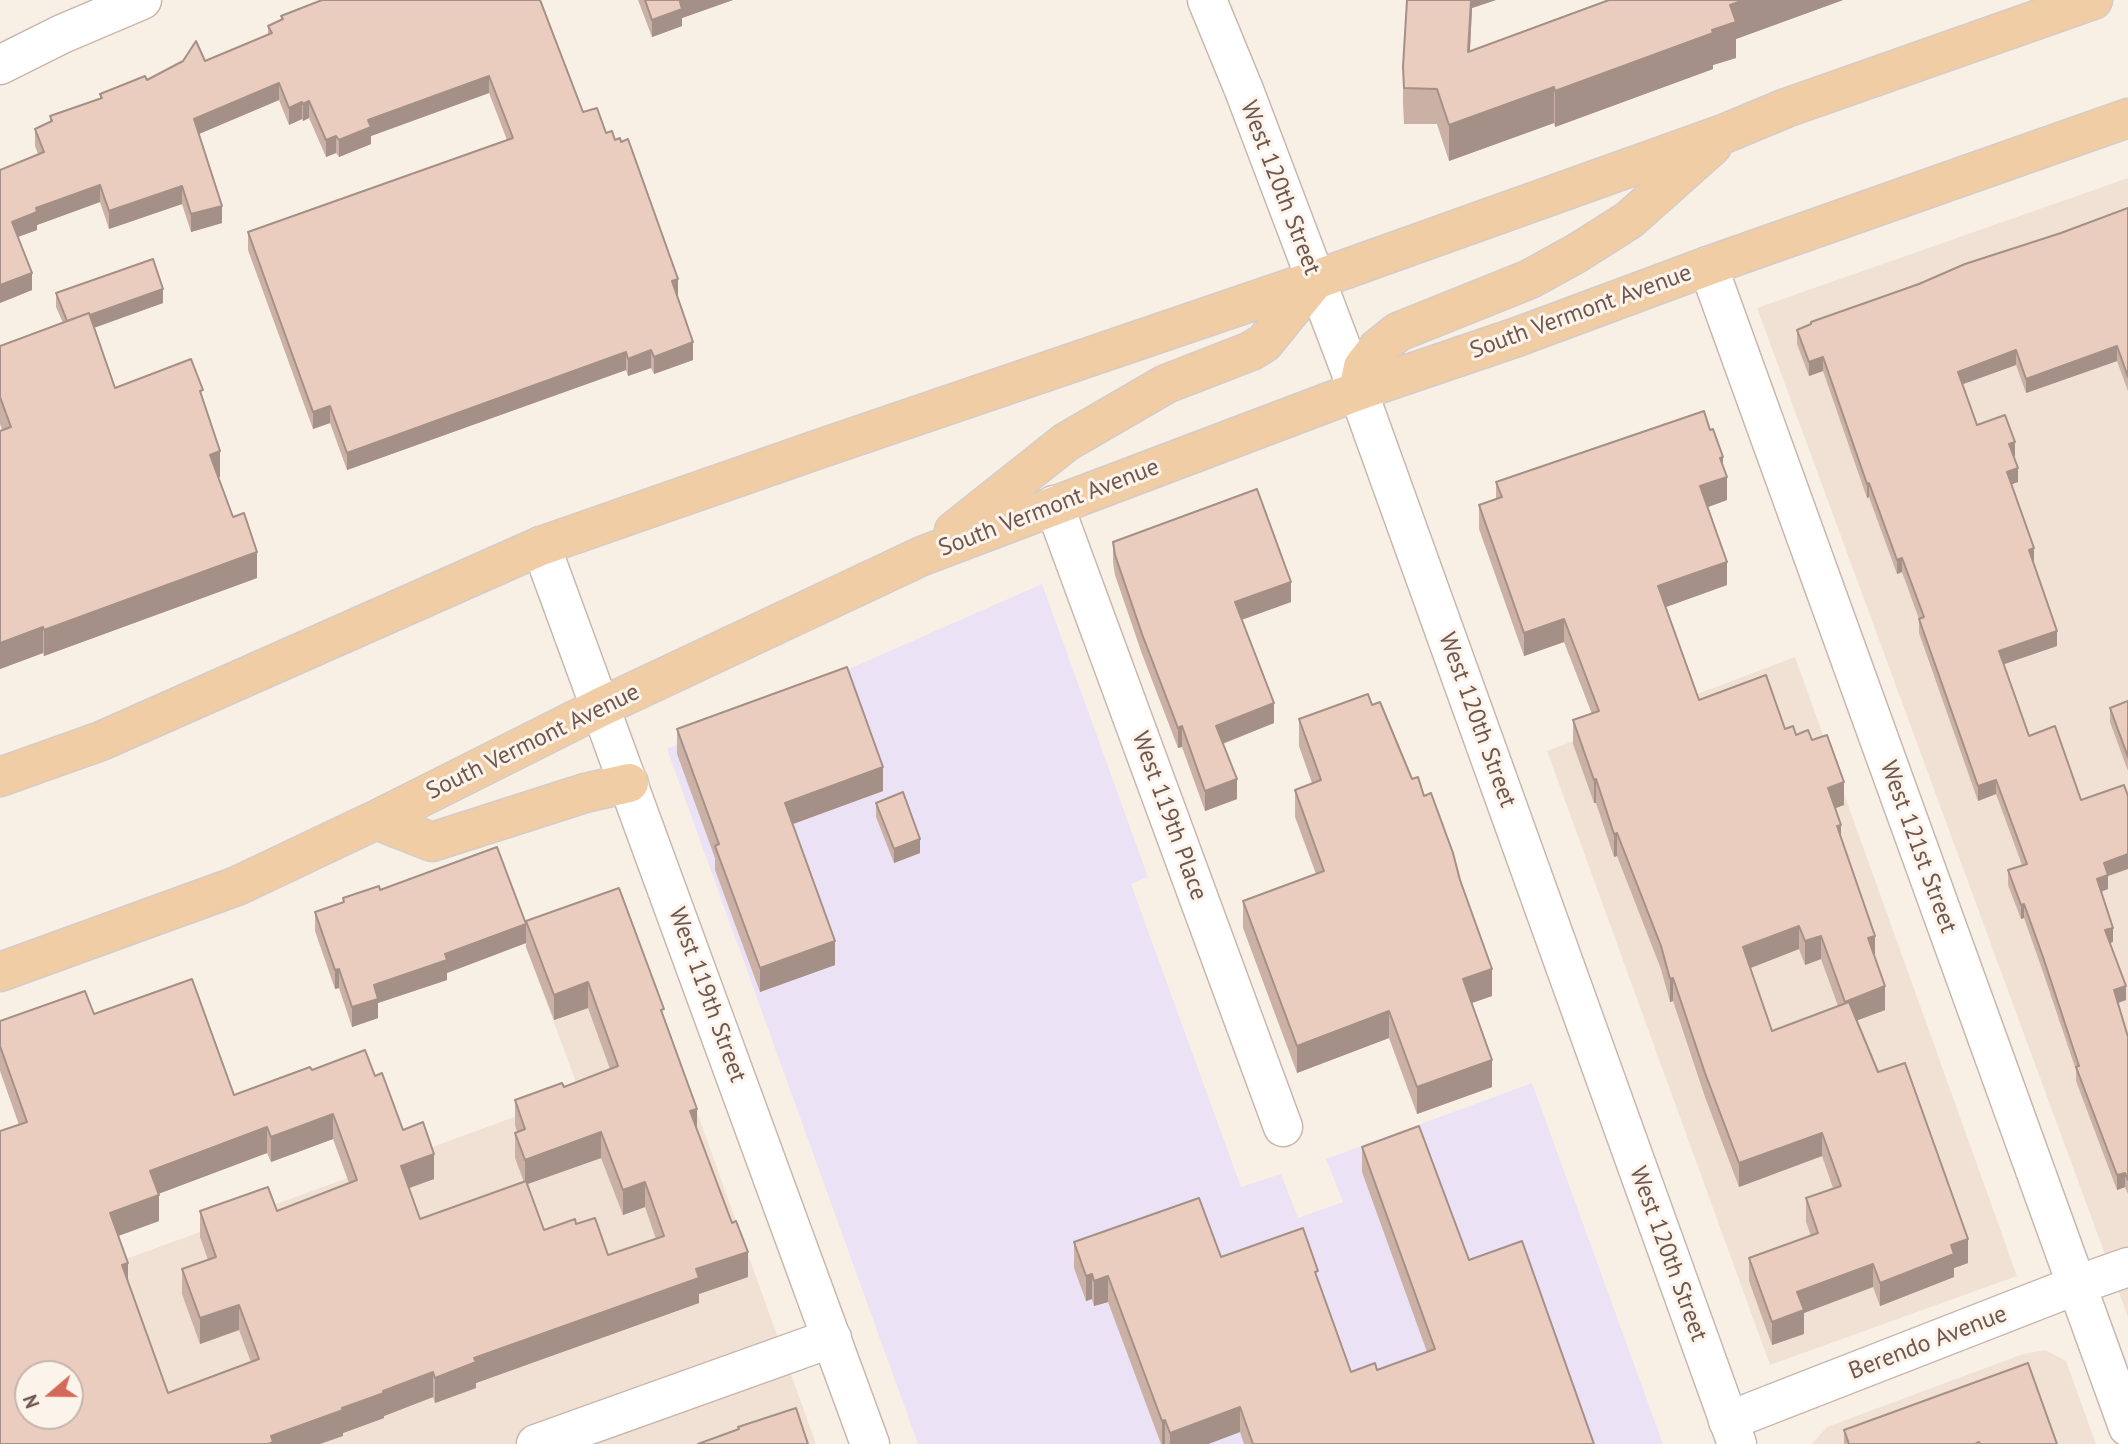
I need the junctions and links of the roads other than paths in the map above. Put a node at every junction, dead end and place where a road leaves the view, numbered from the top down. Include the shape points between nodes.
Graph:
1 (142, 0) edge
2 (1207, 0) edge
3 (2093, 0) edge
4 (0, 65) edge
5 (2128, 118) edge
6 (1726, 133) junction
7 (1707, 266) junction
8 (1315, 280) junction
9 (1357, 391) junction
10 (1054, 505) junction
11 (541, 546) junction
12 (922, 556) junction
13 (601, 707) junction
14 (0, 778) edge
15 (629, 783) junction
16 (376, 820) junction
17 (0, 972) edge
18 (1283, 1127) dead end
19 (2128, 1268) edge
20 (2077, 1285) junction
21 (832, 1338) junction
22 (2128, 1427) edge
23 (1732, 1432) edge
24 (536, 1444) edge
25 (870, 1444) edge

1 - 4 street
2 - 8 street, West 120th Street
3 - 6 main road
5 - 7 main road, South Vermont Avenue
6 - 8 main road
6 - 9 main road via 1629,220 1577,253 1530,279 1398,332 1363,367
7 - 9 main road, South Vermont Avenue
7 - 20 street, West 121st Street
8 - 9 street, West 120th Street
8 - 11 main road
8 - 12 main road via 1264,343 1167,384 1066,442
9 - 10 main road, South Vermont Avenue
9 - 23 street, West 120th Street
10 - 12 main road, South Vermont Avenue
10 - 18 street, West 119th Place
11 - 13 street, West 119th Street
11 - 14 main road via 101,741
12 - 13 main road, South Vermont Avenue
13 - 15 street, West 119th Street
13 - 16 main road, South Vermont Avenue
15 - 16 main road via 432,842
15 - 21 street, West 119th Street
16 - 17 main road, South Vermont Avenue via 237,886
19 - 20 street, Berendo Avenue
20 - 22 street, West 121st Street
20 - 23 street, Berendo Avenue
21 - 24 street
21 - 25 street, West 119th Street

